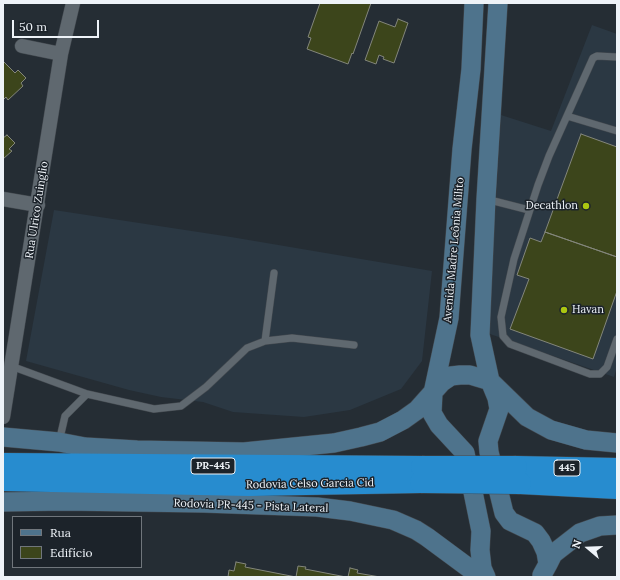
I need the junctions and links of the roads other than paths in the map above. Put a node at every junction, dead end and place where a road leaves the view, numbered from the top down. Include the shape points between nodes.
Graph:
1 (73, 3) edge
2 (474, 3) edge
3 (498, 3) edge
4 (22, 46) dead end
5 (62, 54) junction
6 (617, 57) edge
7 (471, 69) junction
8 (567, 116) junction
9 (617, 131) edge
10 (3, 199) edge
11 (486, 199) junction
12 (38, 206) junction
13 (529, 210) junction
14 (274, 273) dead end
15 (617, 339) edge
16 (265, 341) junction
17 (354, 346) dead end
18 (12, 366) junction
19 (490, 380) junction
20 (433, 393) junction
21 (87, 394) junction
22 (3, 417) edge
23 (3, 437) edge
24 (59, 442) junction
25 (617, 443) edge
26 (137, 450) junction
27 (3, 464) edge
28 (617, 469) edge
29 (421, 475) junction
30 (518, 475) junction
31 (3, 480) edge
32 (617, 488) edge
33 (3, 502) edge
34 (617, 526) edge
35 (543, 573) edge
36 (482, 577) edge
37 (486, 577) edge

1 - 5 street, Rua Ulrico Zuinglio
2 - 7 main road, Avenida Madre Leônia Milito
3 - 11 main road
4 - 5 street
5 - 12 street, Rua Ulrico Zuinglio
6 - 8 lane via 593,58
7 - 11 main road via 474,108 470,188 474,197
7 - 20 main road, Avenida Madre Leônia Milito via 449,318
8 - 9 lane
8 - 13 lane
10 - 12 street
11 - 13 lane
11 - 19 main road via 480,335
12 - 18 street, Rua Ulrico Zuinglio
13 - 15 lane via 514,259 501,317 504,336 510,344 590,374 600,374 607,366
14 - 16 lane
16 - 17 lane via 292,338
16 - 21 lane via 247,348 206,387 181,406 154,409
18 - 21 lane
18 - 22 street, Rua Ulrico Zuinglio
19 - 20 main road via 451,376
19 - 25 main road via 526,417 551,430 586,440
19 - 35 main road via 499,409 488,446 504,513 510,521 534,533 541,541 546,552
20 - 26 main road, PR-445 via 417,410 380,432 334,443 244,452
20 - 37 main road, Avenida Madre Leônia Milito via 432,412 439,426 465,454 481,531 480,550
21 - 24 lane via 65,416
23 - 24 main road
24 - 26 main road via 85,447
26 - 27 highway
27 - 29 highway, Rodovia Celso Garcia Cid / PR-445
28 - 30 highway, Rodovia Celso Garcia Cid / 445
29 - 30 highway, Rodovia Celso Garcia Cid, bridge
29 - 31 highway, Rodovia Celso Garcia Cid / PR-445 via 248,485
30 - 32 highway, Rodovia Celso Garcia Cid / 445
33 - 36 main road, Rodovia PR-445 - Pista Lateral via 211,503 317,507 350,511 393,520 416,530
34 - 35 main road via 600,526 580,533 553,554

